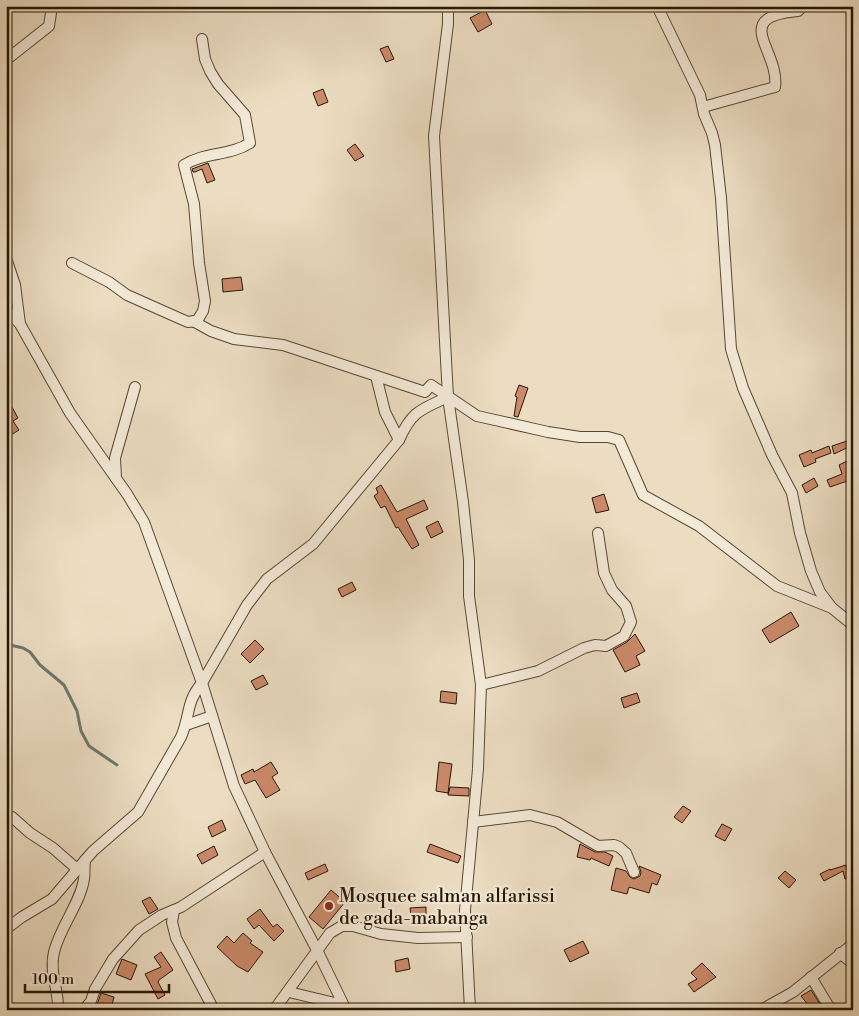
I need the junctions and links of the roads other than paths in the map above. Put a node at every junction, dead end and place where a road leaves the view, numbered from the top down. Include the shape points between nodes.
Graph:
1 (52, 6) edge
2 (448, 6) edge
3 (657, 6) edge
4 (803, 6) edge
5 (202, 39) dead end
6 (6, 60) edge
7 (703, 106) junction
8 (6, 258) edge
9 (72, 263) dead end
10 (6, 310) edge
11 (192, 321) junction
12 (20, 324) junction
13 (376, 376) junction
14 (135, 387) dead end
15 (448, 397) junction
16 (399, 440) junction
17 (116, 479) junction
18 (598, 533) dead end
19 (832, 608) junction
20 (853, 626) edge
21 (202, 683) junction
22 (481, 685) junction
23 (212, 716) junction
24 (186, 725) junction
25 (6, 816) edge
26 (473, 822) junction
27 (265, 852) junction
28 (85, 860) junction
29 (77, 869) junction
30 (634, 872) dead end
31 (174, 910) junction
32 (6, 930) edge
33 (467, 937) junction
34 (853, 944) edge
35 (318, 952) junction
36 (840, 953) junction
37 (853, 964) edge
38 (811, 977) junction
39 (288, 992) junction
40 (344, 1007) edge
41 (58, 1010) edge
42 (84, 1010) edge
43 (214, 1010) edge
44 (274, 1010) edge
45 (470, 1010) edge
46 (761, 1010) edge
47 (831, 1010) edge

1 - 6 street via 49,26
2 - 15 street via 434,136
3 - 7 street
4 - 7 street via 798,11 775,15 763,22 762,36 774,72 775,87
5 - 11 street via 210,71 245,115 250,143 184,165 194,204 205,301 197,321
7 - 19 street via 712,133 718,171 731,349 759,427 792,493 811,571 820,592
8 - 12 street via 15,285
9 - 11 street via 151,307
10 - 12 street
11 - 13 street via 234,338 283,345
12 - 17 street via 70,413
13 - 15 street via 425,392 431,385
13 - 16 street via 385,412
14 - 17 street via 115,458
15 - 16 street via 417,411 406,423
15 - 19 street via 477,416 548,432 580,437 608,436 619,440 643,495 699,526 777,586
15 - 22 street via 464,511 469,596
16 - 21 street via 313,544 267,579 247,605
17 - 21 street via 144,522
18 - 22 street via 604,573 612,590 626,606 631,622 624,636 606,646 595,645 576,651 538,671
19 - 20 street
21 - 23 street
21 - 24 street via 190,700
22 - 26 street
23 - 24 street
23 - 27 street via 234,786
24 - 28 street via 138,812
25 - 29 street via 12,817
26 - 30 street via 530,815 557,822 598,846 619,847 626,853
26 - 33 street via 466,902
27 - 31 street
27 - 35 street
28 - 29 street
28 - 41 street via 84,880 54,952 52,976
29 - 32 street via 52,899
31 - 42 street via 140,930 124,946
31 - 43 street via 172,922 176,938
33 - 35 street via 418,938 342,926 330,934
33 - 45 street
34 - 36 street
35 - 39 street
35 - 40 street
36 - 37 street
36 - 38 street
38 - 46 street via 793,992
38 - 47 street
39 - 40 street
39 - 44 street

